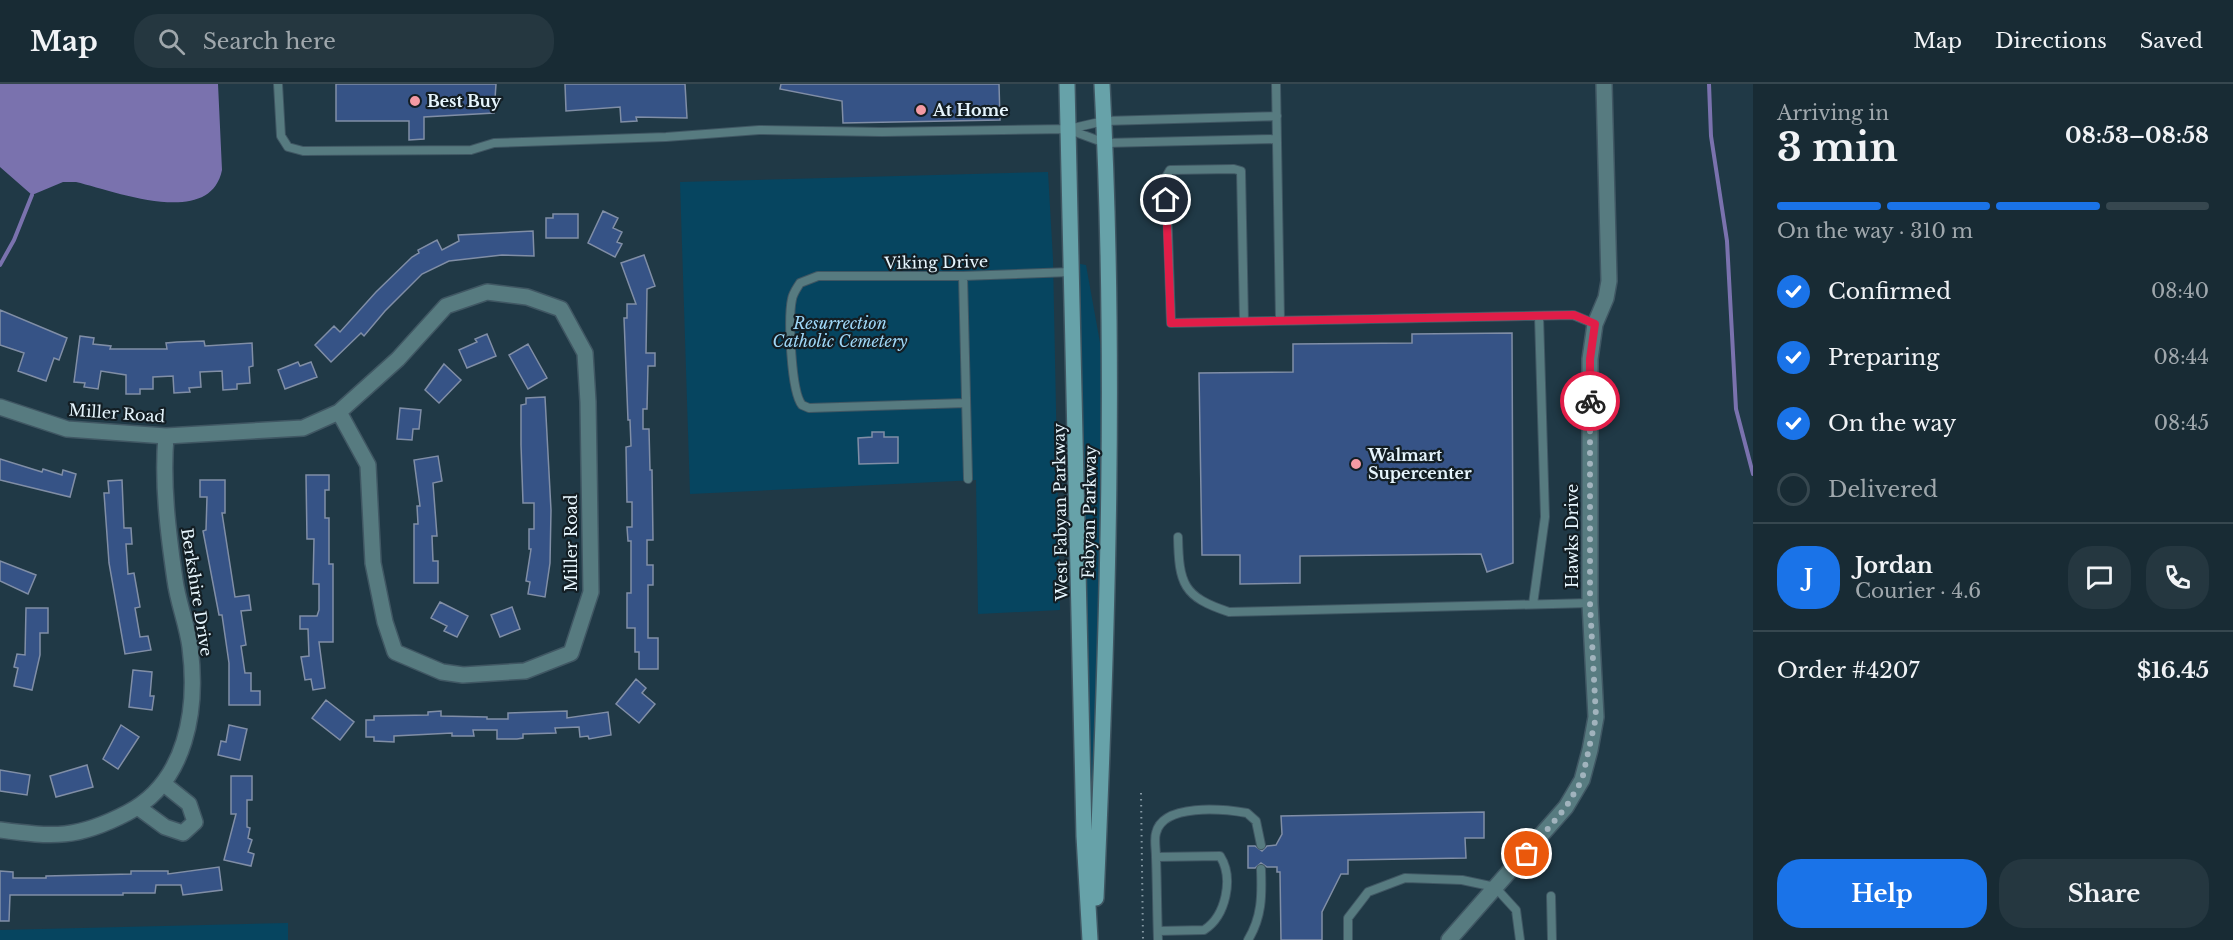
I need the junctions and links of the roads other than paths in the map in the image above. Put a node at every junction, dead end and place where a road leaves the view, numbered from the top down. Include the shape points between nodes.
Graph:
1 (278, 84) edge
2 (1067, 84) edge
3 (1102, 84) edge
4 (1276, 84) edge
5 (1604, 84) edge
6 (1277, 116) junction
7 (1104, 121) junction
8 (1069, 129) junction
9 (1277, 139) junction
10 (1105, 144) junction
11 (1073, 272) junction
12 (963, 276) junction
13 (1539, 316) junction
14 (1281, 320) junction
15 (1244, 321) junction
16 (1595, 324) junction
17 (966, 403) junction
18 (0, 407) edge
19 (339, 412) junction
20 (166, 436) junction
21 (968, 479) dead end
22 (1178, 537) dead end
23 (1590, 603) junction
24 (1533, 604) junction
25 (164, 784) junction
26 (138, 808) junction
27 (0, 830) edge
28 (1261, 845) dead end
29 (1156, 856) junction
30 (1261, 869) dead end
31 (1496, 887) junction
32 (1551, 896) dead end
33 (1158, 931) junction
34 (1092, 940) edge
35 (1158, 940) edge
36 (1248, 940) edge
37 (1348, 940) edge
38 (1449, 940) edge
39 (1520, 940) edge
40 (1552, 940) edge

1 - 8 lane via 281,136 288,147 303,151 471,150 494,143 759,130
2 - 8 main road, West Fabyan Parkway
3 - 7 main road, Fabyan Parkway
4 - 6 lane
5 - 16 street, Hawks Drive via 1609,281
6 - 7 lane
6 - 9 lane
7 - 8 lane
7 - 10 main road, Fabyan Parkway
8 - 10 lane
8 - 11 main road, West Fabyan Parkway
9 - 10 lane
9 - 14 lane
10 - 34 main road, Fabyan Parkway via 1108,477
11 - 12 lane, Viking Drive
11 - 34 main road, West Fabyan Parkway via 1083,836
12 - 17 lane
12 - 17 lane, Viking Drive via 818,276 800,283 792,298 791,314 794,389 802,405 809,408
13 - 14 lane
13 - 16 lane via 1574,315
13 - 24 lane via 1545,517
14 - 15 lane
15 - 15 lane via 1241,171 1170,170 1166,177 1171,323
16 - 23 street, Hawks Drive via 1590,359
17 - 21 lane
18 - 20 street, Miller Road via 68,429
19 - 19 street, Miller Road via 398,359 446,306 488,292 526,297 561,309 585,353 588,402 591,592 571,653 525,670 463,675 442,672 395,652 374,563 368,465
19 - 20 street, Miller Road via 303,428
20 - 25 street, Berkshire Drive via 164,486 175,582 190,647 193,710
22 - 24 lane via 1184,587 1203,603 1229,612
23 - 24 lane
23 - 31 street, Hawks Drive via 1596,717 1582,780 1566,807
25 - 26 street, Berkshire Drive
25 - 26 street via 189,804 195,822 183,833 165,827
26 - 27 street, Berkshire Drive via 104,826 69,835
28 - 29 lane via 1256,820 1247,813 1177,812 1164,819 1155,833
29 - 33 lane
29 - 33 lane via 1220,856 1225,863 1224,906 1212,925 1204,930
30 - 36 lane via 1262,903
31 - 37 lane via 1462,880 1405,878 1368,892 1348,918
31 - 38 street, Hawks Drive
31 - 39 lane via 1516,910
32 - 40 lane
33 - 35 lane

